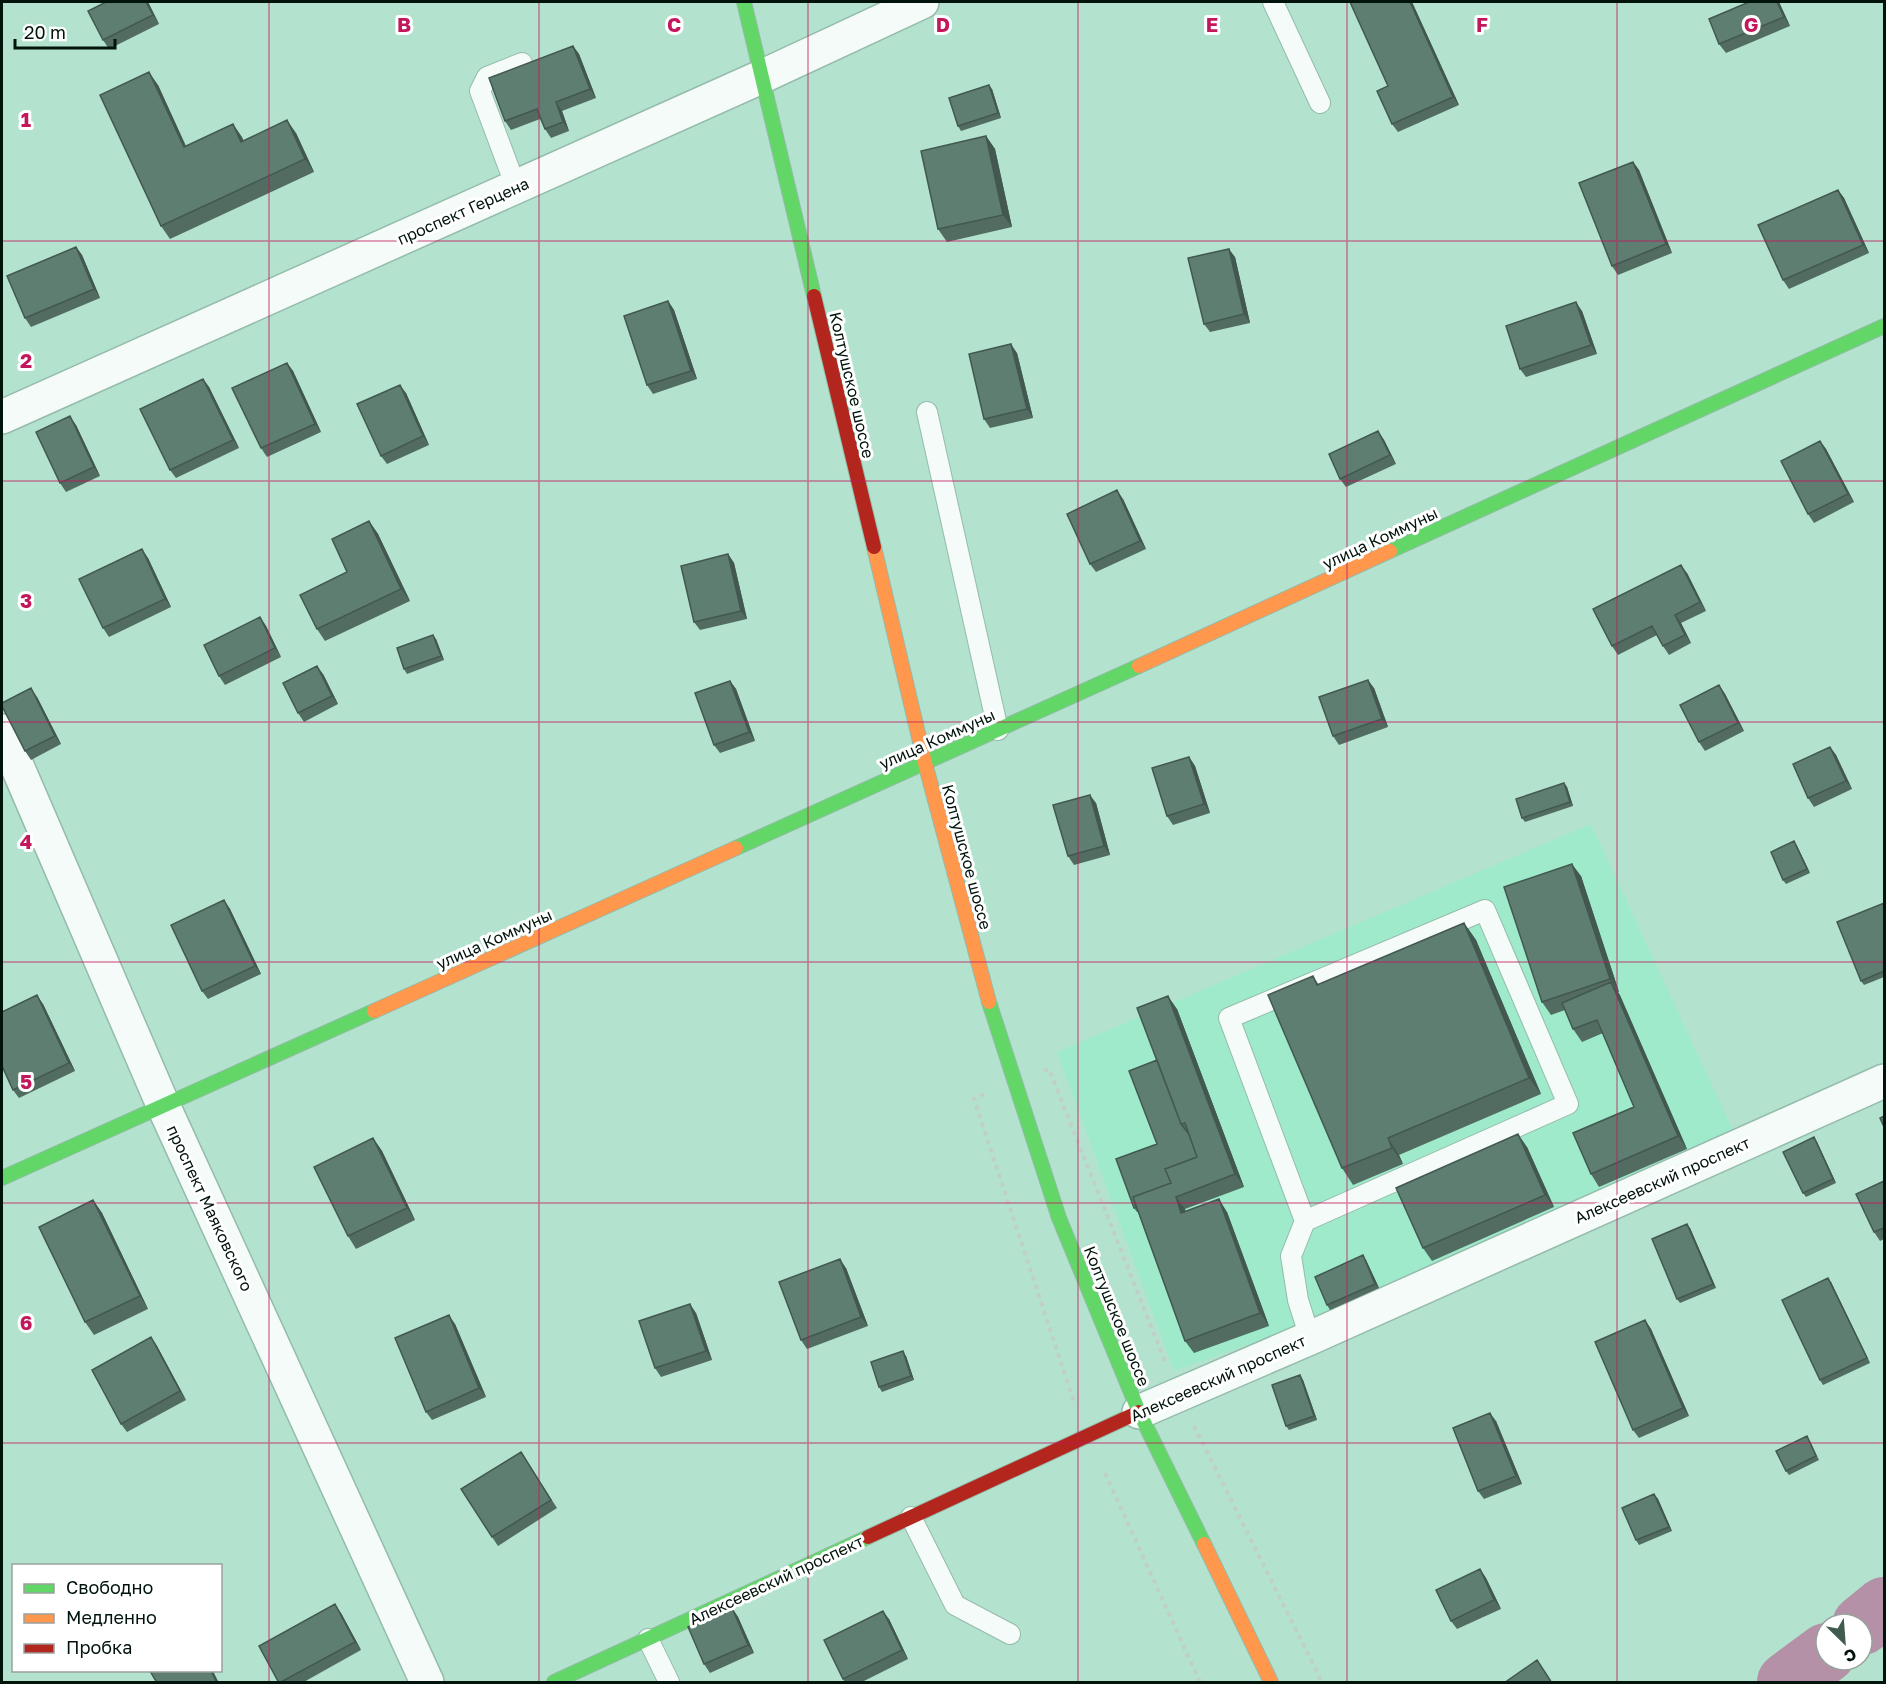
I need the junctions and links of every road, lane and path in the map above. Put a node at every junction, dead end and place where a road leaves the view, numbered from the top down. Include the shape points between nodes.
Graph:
1 (744, 2) edge
2 (922, 2) edge
3 (1273, 2) edge
4 (522, 63) edge
5 (761, 77) junction
6 (1320, 104) dead end
7 (516, 187) junction
8 (1884, 326) edge
9 (927, 412) dead end
10 (2, 417) edge
11 (2, 730) edge
12 (998, 730) junction
13 (925, 763) junction
14 (1884, 1081) edge
15 (163, 1105) junction
16 (2, 1178) edge
17 (1305, 1221) junction
18 (1310, 1338) junction
19 (1178, 1394) junction
20 (1139, 1413) junction
21 (1105, 1473) dead end
22 (911, 1517) junction
23 (1010, 1634) dead end
24 (648, 1639) junction
25 (426, 1683) edge
26 (554, 1683) edge
27 (669, 1683) edge
28 (1200, 1683) edge
29 (1271, 1683) edge
30 (1322, 1683) edge

1 - 5 street, Колтушское шоссе
2 - 5 street, проспект Герцена
3 - 6 lane
4 - 7 lane via 487,77 480,91
5 - 7 street, проспект Герцена
5 - 13 street, Колтушское шоссе
7 - 10 street, проспект Герцена
8 - 12 street, улица Коммуны
9 - 12 lane
11 - 15 street, проспект Маяковского
12 - 13 street, улица Коммуны
13 - 15 street, улица Коммуны
13 - 20 street, Колтушское шоссе via 979,968 1036,1151 1059,1218
14 - 18 street, Алексеевский проспект
15 - 16 street, улица Коммуны
15 - 25 street, проспект Маяковского
17 - 17 lane via 1229,1018 1485,910 1568,1104
17 - 18 lane via 1291,1256 1298,1300
18 - 19 street, Алексеевский проспект
19 - 20 street, Алексеевский проспект
19 - 30 path
20 - 22 street, Алексеевский проспект
20 - 29 street, Колтушское шоссе
21 - 28 path
22 - 23 lane via 955,1605
22 - 24 street, Алексеевский проспект
24 - 26 street, Алексеевский проспект
24 - 27 lane

